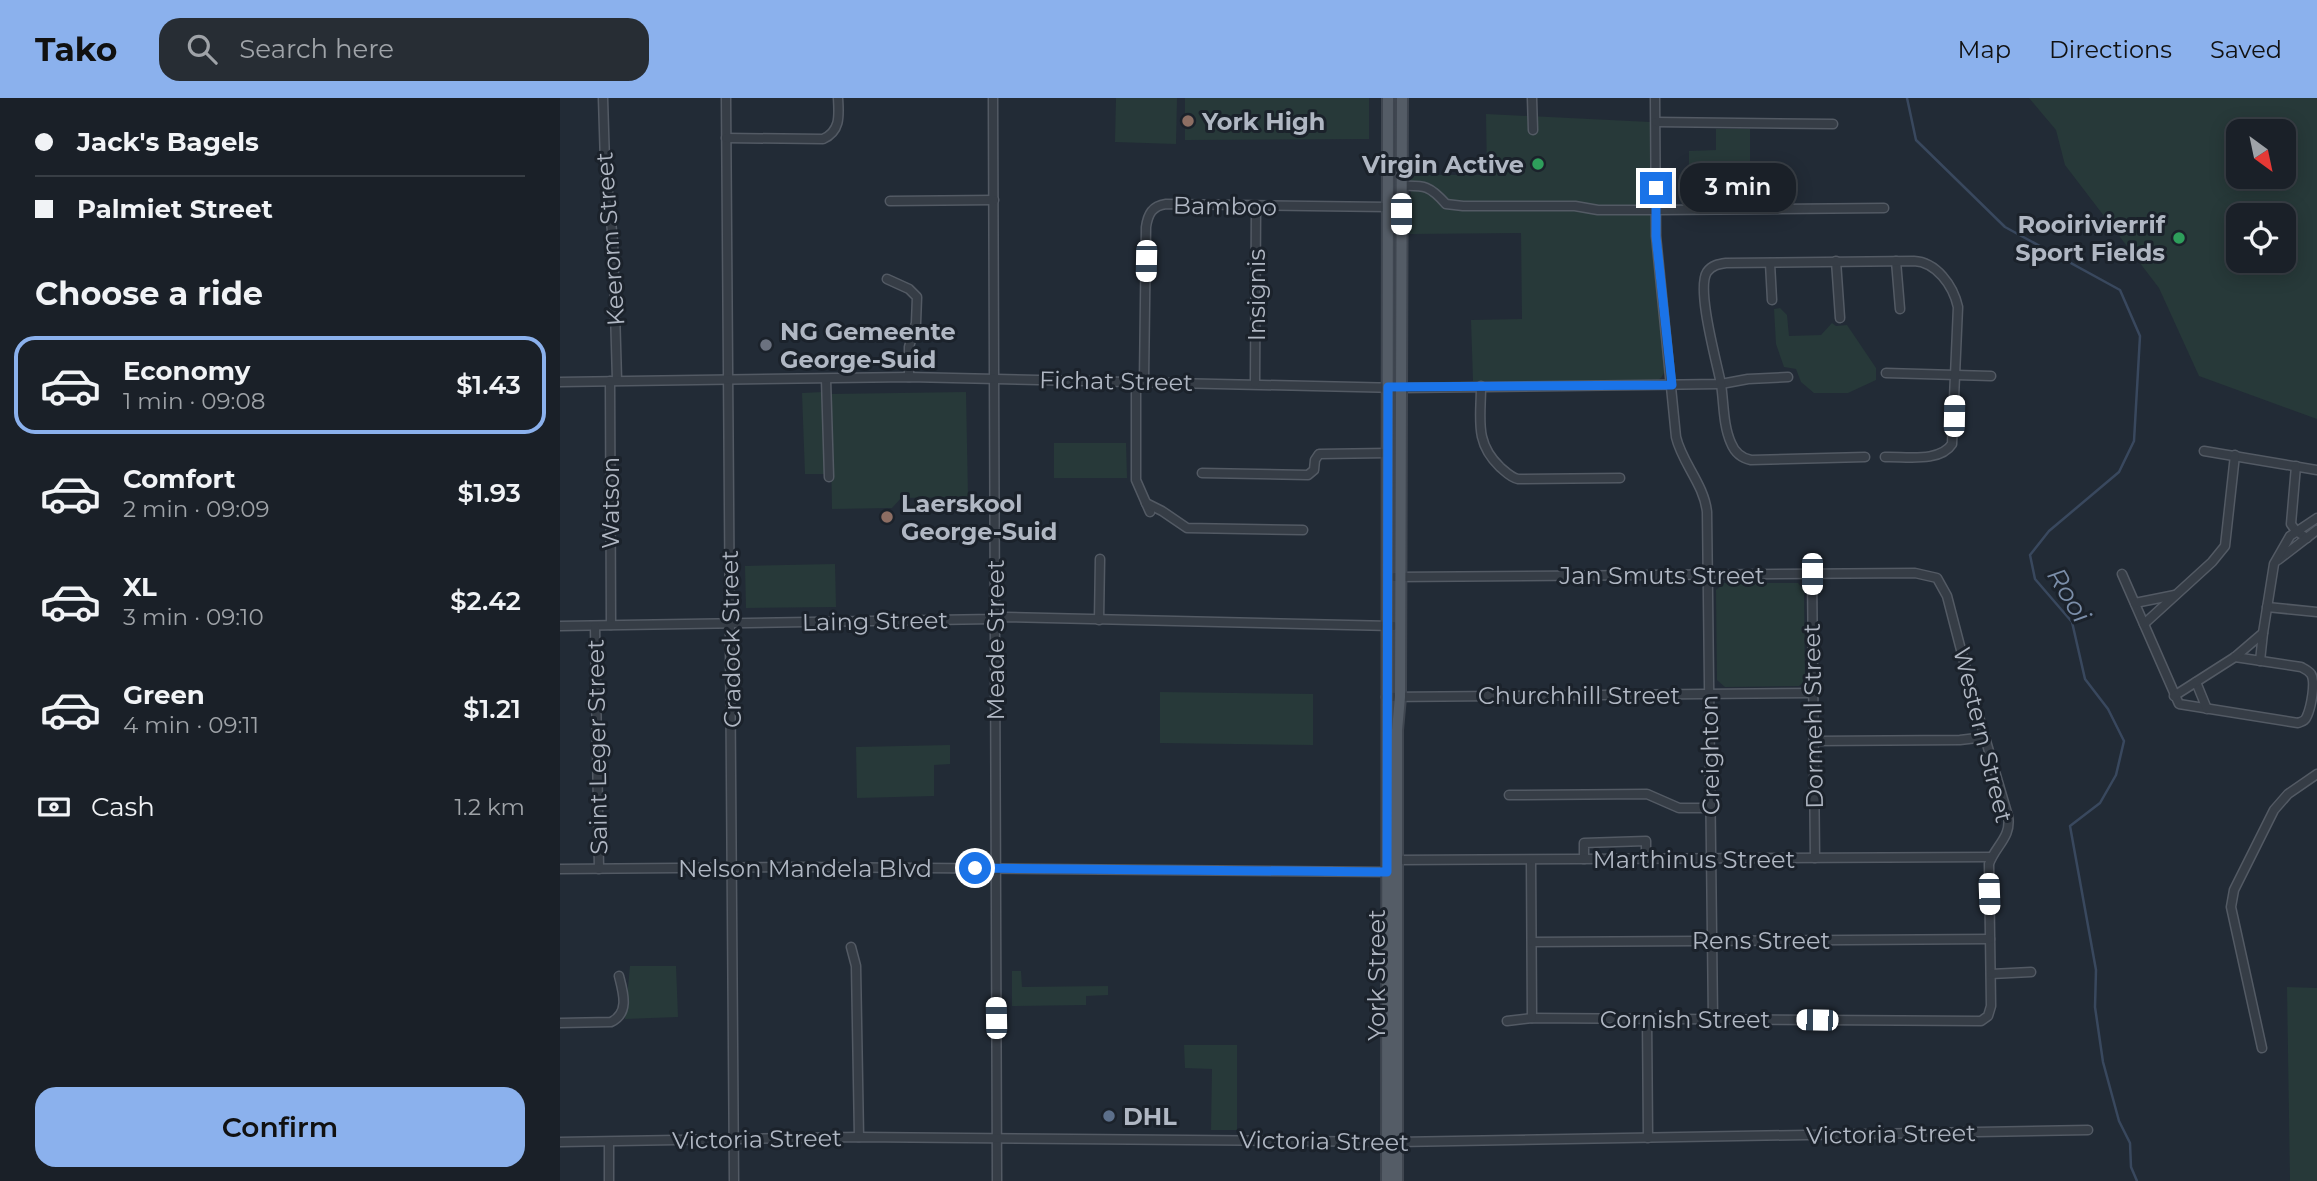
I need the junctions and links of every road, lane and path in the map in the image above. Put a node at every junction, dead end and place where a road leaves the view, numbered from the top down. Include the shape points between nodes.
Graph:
1 (603, 98) edge
2 (726, 98) edge
3 (838, 98) edge
4 (993, 98) edge
5 (1388, 98) edge
6 (1402, 98) edge
7 (1532, 98) edge
8 (1655, 98) edge
9 (1656, 122) junction
10 (1833, 124) dead end
11 (1532, 130) dead end
12 (726, 138) junction
13 (1401, 186) junction
14 (994, 200) junction
15 (890, 201) dead end
16 (1256, 207) junction
17 (1388, 207) junction
18 (1884, 208) dead end
19 (1656, 210) junction
20 (1836, 261) junction
21 (1896, 261) junction
22 (1770, 263) junction
23 (887, 279) dead end
24 (1772, 300) dead end
25 (1900, 309) dead end
26 (1840, 318) dead end
27 (1886, 373) dead end
28 (1955, 374) junction
29 (1991, 376) dead end
30 (909, 377) junction
31 (1788, 377) dead end
32 (728, 378) junction
33 (826, 379) junction
34 (995, 379) junction
35 (613, 381) junction
36 (1140, 381) junction
37 (560, 382) edge
38 (1255, 383) junction
39 (1721, 384) junction
40 (1672, 385) junction
41 (1480, 386) junction
42 (1394, 388) junction
43 (2204, 451) dead end
44 (1388, 453) junction
45 (2235, 455) junction
46 (1865, 457) dead end
47 (1885, 457) dead end
48 (2296, 466) junction
49 (2317, 470) edge
50 (1202, 473) dead end
51 (829, 477) dead end
52 (1620, 478) dead end
53 (2317, 518) edge
54 (1303, 530) dead end
55 (2317, 530) edge
56 (2296, 531) junction
57 (2307, 538) junction
58 (1100, 559) dead end
59 (2274, 565) junction
60 (1812, 574) junction
61 (2122, 574) dead end
62 (1708, 575) junction
63 (1400, 577) junction
64 (1388, 578) junction
65 (1937, 578) joint
66 (2175, 596) junction
67 (2134, 603) junction
68 (2267, 607) junction
69 (2317, 612) edge
70 (994, 619) junction
71 (1099, 620) junction
72 (731, 624) junction
73 (2144, 624) junction
74 (611, 625) junction
75 (1387, 625) junction
76 (560, 626) edge
77 (595, 626) junction
78 (1400, 626) junction
79 (2263, 633) junction
80 (2235, 657) junction
81 (2260, 661) junction
82 (2196, 682) junction
83 (1813, 693) junction
84 (1709, 694) junction
85 (2174, 696) junction
86 (1386, 697) junction
87 (1400, 697) junction
88 (2207, 709) junction
89 (1985, 737) junction
90 (1814, 741) junction
91 (2317, 774) edge
92 (1509, 794) dead end
93 (1710, 808) junction
94 (1991, 857) junction
95 (1711, 858) junction
96 (1815, 858) junction
97 (1584, 859) junction
98 (1646, 859) junction
99 (1397, 860) junction
100 (1531, 860) junction
101 (733, 868) junction
102 (994, 868) junction
103 (560, 869) edge
104 (599, 869) junction
105 (1387, 872) junction
106 (1990, 939) junction
107 (1712, 940) junction
108 (1532, 942) junction
109 (851, 947) dead end
110 (2031, 972) dead end
111 (1991, 974) junction
112 (619, 976) dead end
113 (1988, 1016) joint
114 (1532, 1018) junction
115 (1647, 1018) junction
116 (1713, 1018) junction
117 (1507, 1021) dead end
118 (560, 1023) edge
119 (2262, 1048) dead end
120 (2088, 1130) dead end
121 (859, 1137) junction
122 (996, 1138) junction
123 (1648, 1138) junction
124 (734, 1140) junction
125 (560, 1142) edge
126 (1392, 1142) junction
127 (609, 1143) junction
128 (609, 1181) edge
129 (734, 1181) edge
130 (997, 1181) edge
131 (1387, 1181) edge
132 (1397, 1181) edge

1 - 35 street, Keerom Street via 613,241
2 - 12 street, Cradock Street
3 - 12 street via 839,121 823,139
4 - 14 street, Meade Street
5 - 17 main road, York Street
6 - 13 main road, York Street
7 - 11 street
8 - 9 street, Creighton
9 - 10 street
9 - 19 street, Creighton
12 - 32 street, Cradock Street
13 - 19 street via 1427,187 1451,206
13 - 42 main road, York Street
14 - 15 street
14 - 34 street, Meade Street
16 - 17 street, Bamboo
16 - 36 street, Bamboo via 1166,204 1150,212
16 - 38 street, Insignis
17 - 42 main road, York Street
18 - 19 street
19 - 40 street, Creighton
20 - 21 street
20 - 22 street
20 - 26 street
21 - 25 street
21 - 28 street via 1932,265 1956,298
22 - 24 street
22 - 39 street via 1718,264 1706,275 1711,341
23 - 30 street via 917,297
27 - 28 street
28 - 29 street
28 - 47 street via 1950,449 1936,455
30 - 33 street, Fichat Street
30 - 34 street, Fichat Street
31 - 39 street, Fichat Street
32 - 33 street, Fichat Street
32 - 35 street, Fichat Street
32 - 72 street, Cradock Street
33 - 51 street
34 - 36 street, Fichat Street
34 - 70 street, Meade Street
35 - 37 street, Fichat Street
35 - 74 street, Watson
36 - 38 street, Fichat Street
36 - 54 street via 1136,480 1148,508 1162,511 1187,528
38 - 42 street, Fichat Street
39 - 40 street, Fichat Street
39 - 46 street via 1730,442 1744,458
40 - 41 street, Fichat Street
40 - 62 street, Creighton via 1677,442 1706,503
41 - 42 street, Fichat Street
41 - 52 street via 1482,441 1486,452 1508,474 1518,479
42 - 44 main road, York Street
42 - 63 main road, York Street
43 - 45 street
44 - 50 street via 1320,454 1308,475
44 - 64 main road, York Street
45 - 48 street
45 - 66 street via 2225,546
48 - 49 street
48 - 56 street via 2291,521
53 - 56 street
55 - 57 street
56 - 57 street
56 - 59 street
57 - 59 street
58 - 71 street
59 - 68 street
60 - 62 street, Jan Smuts Street
60 - 65 street, Jan Smuts Street via 1915,573
60 - 83 street, Dormehl Street
61 - 67 street
62 - 63 street, Jan Smuts Street
62 - 84 street, Creighton
63 - 64 street, Jan Smuts Street
63 - 78 main road, York Street
64 - 75 main road, York Street
65 - 89 street, Western Street via 1947,596
66 - 67 street
66 - 73 street
67 - 73 street
68 - 69 street
68 - 79 street
70 - 71 street, Laing Street
70 - 72 street, Laing Street
70 - 102 street, Meade Street
71 - 75 street, Laing Street
72 - 74 street, Laing Street
72 - 101 street, Cradock Street
73 - 85 street
74 - 77 street, Laing Street
75 - 78 street, Laing Street
75 - 86 main road, York Street
76 - 77 street, Laing Street
77 - 104 street, Saint Leger Street
78 - 87 main road, York Street
79 - 80 street
79 - 81 street
80 - 81 street
80 - 82 street
81 - 88 street via 2310,671 2312,696 2303,722
82 - 85 street
82 - 88 street
83 - 84 street, Churchhill Street
83 - 90 street, Dormehl Street
84 - 87 street, Churchhill Street
84 - 93 street, Creighton
85 - 88 street via 2181,705
86 - 87 street, Churchhill Street
86 - 105 main road, York Street
87 - 99 main road, York Street
89 - 90 street
89 - 94 street, Western Street via 2010,824
90 - 96 street, Dormehl Street
91 - 119 street via 2274,810 2234,890 2238,940
92 - 93 street via 1647,794 1679,808
93 - 95 street, Creighton
94 - 96 street, Marthinus Street
94 - 106 street, Western Street
95 - 96 street, Marthinus Street
95 - 98 street, Marthinus Street
95 - 107 street, Creighton
97 - 98 street, Marthinus Street
97 - 98 street via 1584,843 1646,841
97 - 100 street, Marthinus Street
99 - 100 street, Marthinus Street
99 - 105 street
99 - 126 main road, York Street
100 - 108 street
101 - 102 street, Nelson Mandela Blvd
101 - 104 street, Nelson Mandela Blvd
101 - 124 street, Cradock Street
102 - 105 street, Nelson Mandela Blvd
102 - 122 street, Meade Street
103 - 104 street, Nelson Mandela Blvd
105 - 126 main road, York Street
106 - 107 street, Rens Street
106 - 111 street, Western Street
107 - 108 street, Rens Street
107 - 116 street, Creighton
108 - 114 street
109 - 121 street via 856,966
110 - 111 street
111 - 113 street, Western Street
112 - 118 street via 624,1003 621,1016 611,1022
113 - 116 street, Cornish Street via 1974,1022
114 - 115 street, Cornish Street
114 - 117 street, Cornish Street
115 - 116 street, Cornish Street
115 - 123 street
120 - 123 street, Victoria Street
121 - 122 street, Victoria Street
121 - 124 street, Victoria Street
122 - 126 street, Victoria Street
122 - 130 street, Meade Street
123 - 126 street, Victoria Street
124 - 127 street, Victoria Street
124 - 129 street, Cradock Street
125 - 127 street, Victoria Street
126 - 131 main road, York Street
126 - 132 main road, York Street
127 - 128 street

